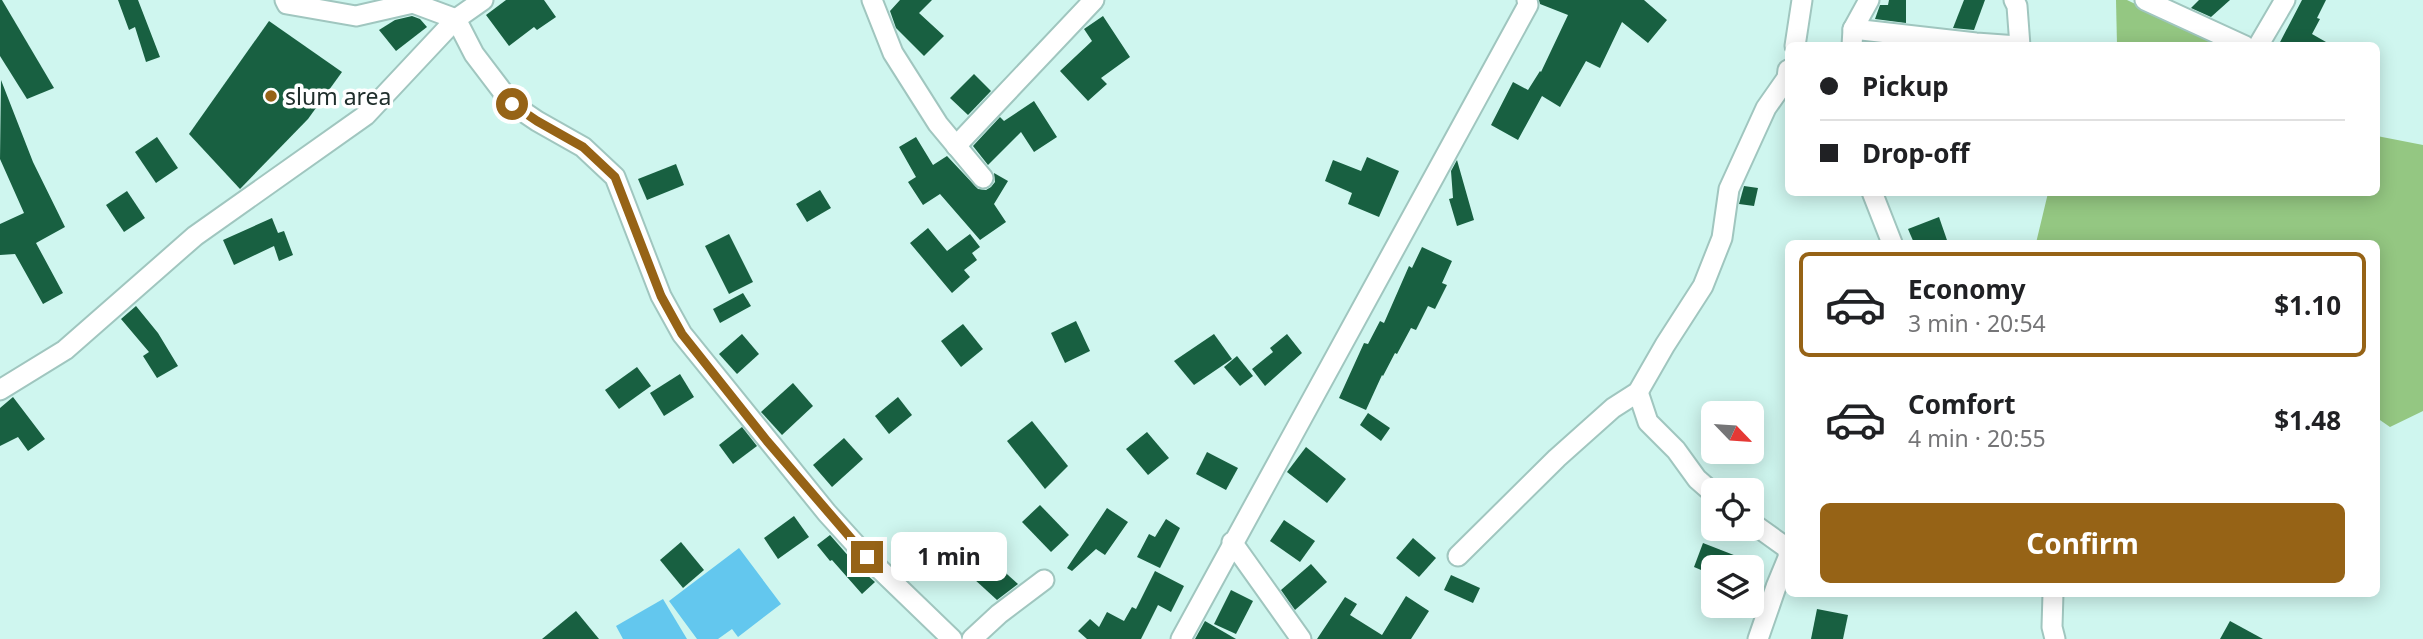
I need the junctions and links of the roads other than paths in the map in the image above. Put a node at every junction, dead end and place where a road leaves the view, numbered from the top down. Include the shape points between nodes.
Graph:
1 (285, 0) edge
2 (483, 0) edge
3 (873, 0) edge
4 (1094, 0) edge
5 (1527, 0) edge
6 (1802, 0) edge
7 (1869, 0) edge
8 (2014, 0) edge
9 (2145, 0) edge
10 (2285, 0) edge
11 (456, 19) junction
12 (1852, 37) edge
13 (1796, 42) edge
14 (1955, 42) edge
15 (2019, 42) edge
16 (2236, 42) edge
17 (2260, 42) edge
18 (1785, 81) edge
19 (956, 146) junction
20 (983, 178) dead end
21 (1874, 196) edge
22 (1891, 240) edge
23 (0, 390) edge
24 (1638, 392) junction
25 (1701, 482) edge
26 (1764, 532) edge
27 (1232, 542) junction
28 (1785, 547) edge
29 (1458, 556) dead end
30 (1785, 564) edge
31 (1044, 580) dead end
32 (2053, 597) edge
33 (952, 639) edge
34 (972, 639) edge
35 (1181, 639) edge
36 (1301, 639) edge
37 (1758, 639) edge
38 (2055, 639) edge

1 - 11 street via 356,16 413,3
2 - 11 street
3 - 19 street via 893,53
4 - 19 street
5 - 27 street
6 - 13 street
7 - 12 street
8 - 15 street
9 - 16 street
10 - 17 street
11 - 23 street via 366,115 195,236 65,350
11 - 33 street via 474,54 512,104 583,147 615,177 661,296 682,334 827,513
12 - 14 street
18 - 24 street via 1766,108 1729,190 1722,238 1703,286
19 - 20 street
21 - 22 street
24 - 25 street via 1648,422
24 - 29 street via 1557,458
26 - 28 street
27 - 35 street
27 - 36 street
30 - 37 street
31 - 34 street
32 - 38 street

